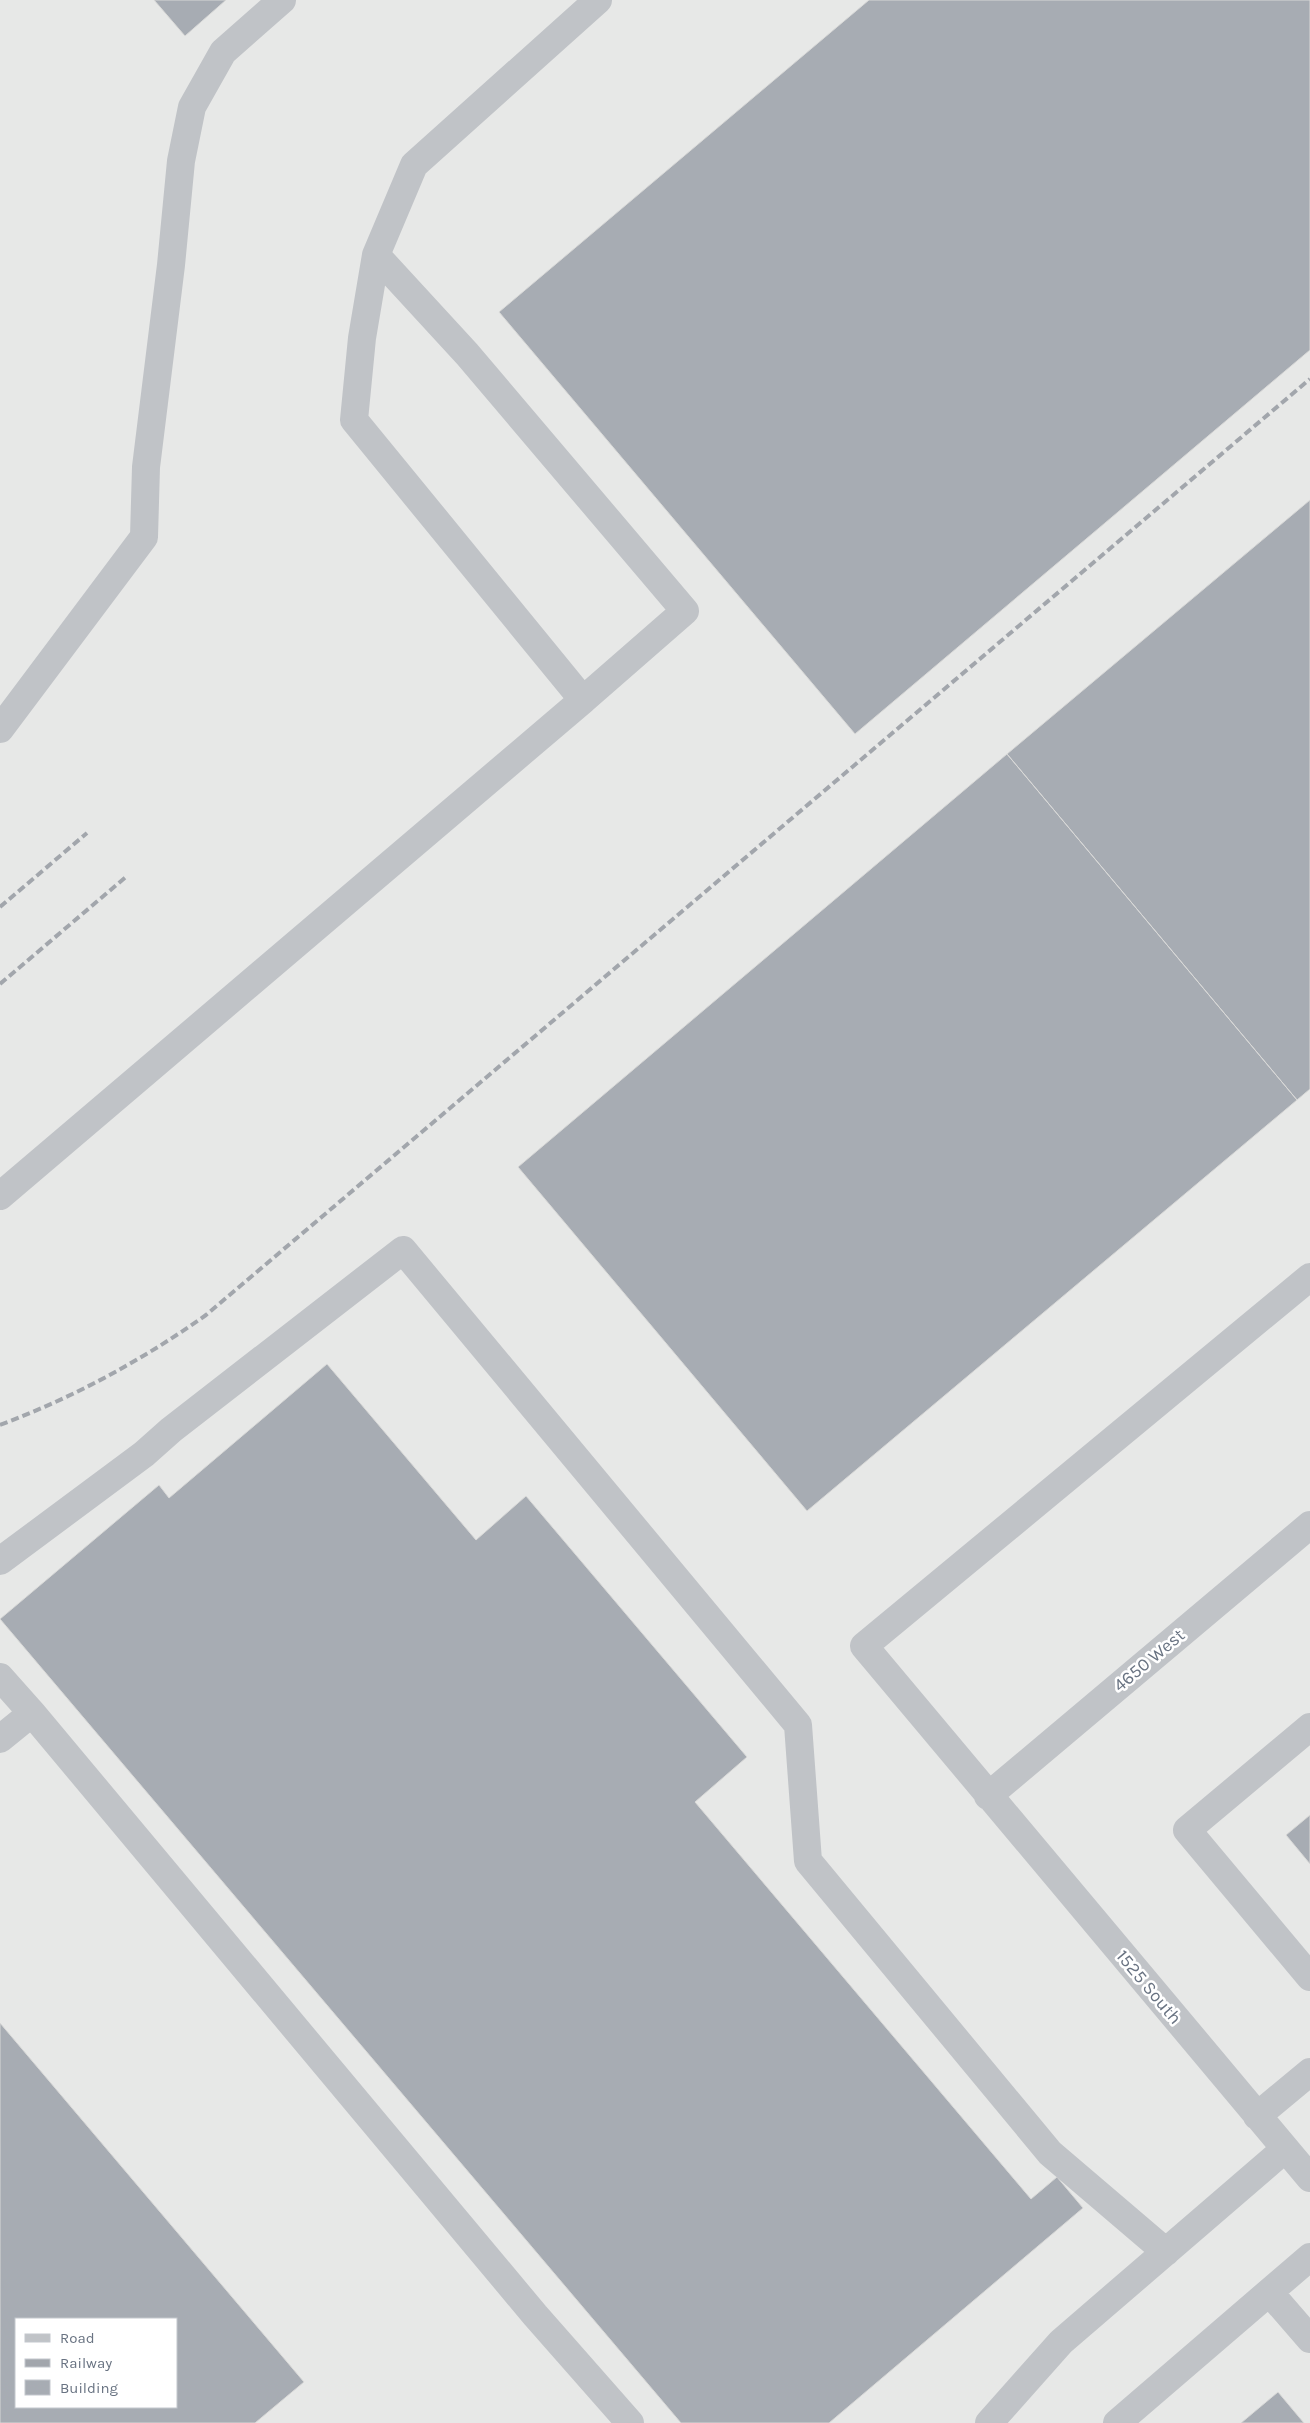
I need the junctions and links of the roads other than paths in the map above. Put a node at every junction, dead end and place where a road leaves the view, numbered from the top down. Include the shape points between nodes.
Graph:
1 (282, 0) edge
2 (598, 0) edge
3 (376, 255) junction
4 (583, 700) junction
5 (0, 729) edge
6 (0, 1196) edge
7 (1310, 1277) edge
8 (1310, 1525) edge
9 (0, 1561) edge
10 (0, 1677) edge
11 (32, 1713) junction
12 (1310, 1727) edge
13 (0, 1739) edge
14 (988, 1796) junction
15 (1310, 1977) edge
16 (1310, 2072) edge
17 (1257, 2116) junction
18 (1286, 2149) junction
19 (1310, 2178) edge
20 (1166, 2252) junction
21 (1310, 2257) edge
22 (1270, 2293) junction
23 (1310, 2339) edge
24 (630, 2423) edge
25 (989, 2423) edge
26 (1117, 2423) edge

1 - 5 street via 223,52 192,107 181,161 146,467 144,537
2 - 3 street via 414,165
3 - 4 street via 362,338 354,420
3 - 4 street via 467,354 685,611
4 - 6 street
7 - 14 street, 1525 South via 864,1646
8 - 14 street, 4650 West
9 - 20 street via 144,1454 170,1430 402,1250 798,1725 808,1861 1050,2153
10 - 11 street
11 - 13 street
11 - 24 street via 522,2300
12 - 15 street via 1187,1830
14 - 17 street, 1525 South
16 - 17 street
17 - 18 street, 1525 South
18 - 19 street, 1525 South
18 - 20 street
20 - 25 street via 1061,2342
21 - 22 street
22 - 23 street
22 - 26 street

